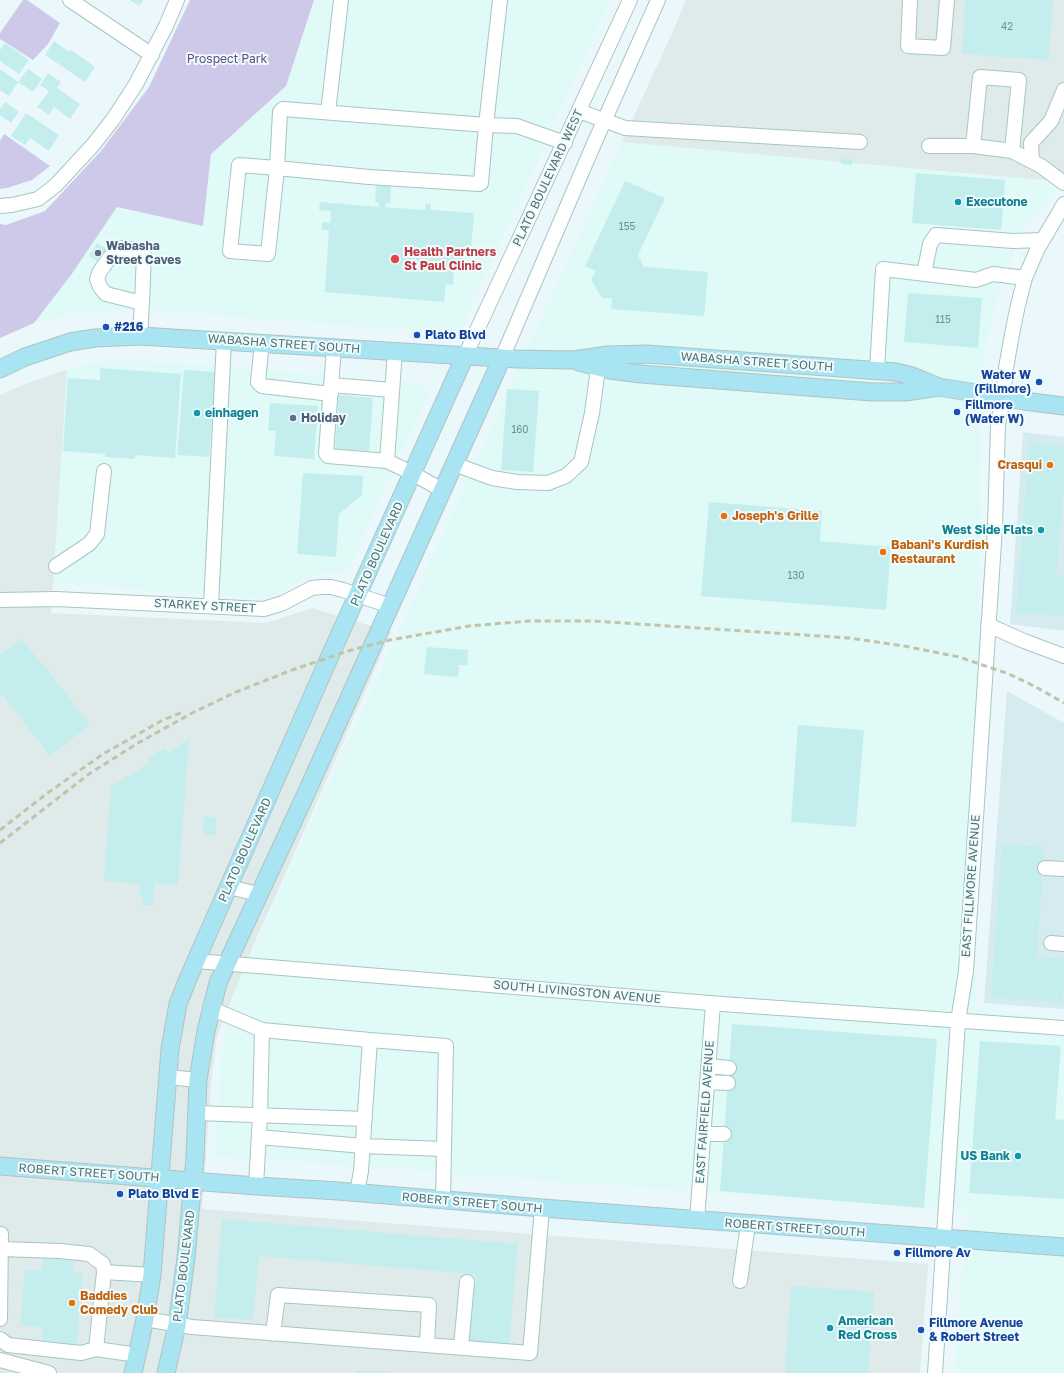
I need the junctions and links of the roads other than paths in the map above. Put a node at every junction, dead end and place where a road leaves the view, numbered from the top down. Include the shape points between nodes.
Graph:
1 (70, 0) edge
2 (177, 0) edge
3 (341, 0) edge
4 (500, 0) edge
5 (630, 0) edge
6 (658, 0) edge
7 (910, 0) edge
8 (947, 0) edge
9 (152, 54) junction
10 (1064, 90) edge
11 (579, 111) junction
12 (328, 112) junction
13 (604, 121) junction
14 (486, 125) junction
15 (860, 142) dead end
16 (565, 143) junction
17 (929, 146) dead end
18 (973, 146) junction
19 (1012, 151) junction
20 (1032, 161) junction
21 (277, 168) junction
22 (1064, 183) edge
23 (1064, 204) edge
24 (6, 206) edge
25 (1042, 240) junction
26 (924, 274) junction
27 (1025, 278) junction
28 (142, 303) dead end
29 (140, 336) junction
30 (224, 340) junction
31 (262, 342) junction
32 (334, 347) junction
33 (396, 351) junction
34 (466, 356) junction
35 (502, 358) junction
36 (573, 360) junction
37 (598, 368) junction
38 (0, 369) edge
39 (877, 370) junction
40 (939, 387) junction
41 (331, 389) junction
42 (392, 390) junction
43 (1003, 398) junction
44 (1064, 406) edge
45 (387, 461) junction
46 (454, 464) junction
47 (104, 471) dead end
48 (412, 473) junction
49 (442, 490) junction
50 (56, 566) dead end
51 (359, 594) junction
52 (6, 600) edge
53 (211, 606) junction
54 (390, 606) junction
55 (988, 625) junction
56 (1064, 656) edge
57 (1045, 868) dead end
58 (1064, 869) edge
59 (229, 887) junction
60 (258, 894) junction
61 (196, 961) junction
62 (226, 963) junction
63 (713, 1003) junction
64 (210, 1008) junction
65 (958, 1021) junction
66 (1064, 1028) edge
67 (262, 1030) junction
68 (370, 1040) junction
69 (709, 1066) junction
70 (729, 1068) dead end
71 (168, 1077) junction
72 (198, 1080) junction
73 (707, 1082) junction
74 (728, 1083) dead end
75 (197, 1113) junction
76 (260, 1115) junction
77 (365, 1119) junction
78 (704, 1134) junction
79 (724, 1134) dead end
80 (259, 1137) junction
81 (363, 1146) junction
82 (444, 1149) junction
83 (0, 1166) edge
84 (160, 1178) junction
85 (192, 1180) junction
86 (256, 1186) junction
87 (357, 1193) junction
88 (443, 1200) junction
89 (542, 1208) junction
90 (697, 1220) junction
91 (748, 1224) junction
92 (0, 1234) edge
93 (944, 1239) junction
94 (1064, 1247) edge
95 (1, 1249) junction
96 (104, 1272) junction
97 (152, 1275) junction
98 (740, 1281) dead end
99 (467, 1282) dead end
100 (0, 1319) edge
101 (145, 1319) junction
102 (177, 1325) junction
103 (273, 1334) junction
104 (0, 1339) edge
105 (427, 1345) junction
106 (461, 1347) junction
107 (96, 1349) junction
108 (138, 1355) junction
109 (0, 1360) edge
110 (49, 1373) edge
111 (132, 1373) edge
112 (166, 1373) edge
113 (935, 1373) edge

1 - 9 street
2 - 9 street
3 - 12 street
4 - 14 street
5 - 11 street, PLATO BOULEVARD WEST
6 - 13 street
7 - 8 street via 908,46 943,48
9 - 24 street via 114,118 66,175 38,199
10 - 20 street via 1051,121 1031,143
11 - 13 street
11 - 16 street, PLATO BOULEVARD WEST
12 - 14 street
12 - 21 street via 283,109 280,112
13 - 15 street via 625,128
13 - 35 street
14 - 16 street via 517,126
14 - 21 street via 479,184
16 - 34 street, PLATO BOULEVARD WEST
17 - 18 street
18 - 19 street
18 - 19 street via 980,77 1019,80
19 - 20 street
20 - 22 street
21 - 21 street via 268,254 230,251 239,165
23 - 25 street, EAST FILLMORE AVENUE
25 - 26 street via 1013,241 936,235 930,244
25 - 27 street, EAST FILLMORE AVENUE
26 - 27 street via 976,280 993,274
26 - 39 street via 883,269
27 - 43 street, EAST FILLMORE AVENUE via 1012,334
28 - 29 street
29 - 30 main road, WABASHA STREET SOUTH
29 - 38 main road, WABASHA STREET SOUTH via 70,342 25,357
30 - 31 main road, WABASHA STREET SOUTH
30 - 53 street
31 - 32 main road, WABASHA STREET SOUTH
31 - 41 street via 258,382 262,386
32 - 33 main road, WABASHA STREET SOUTH
32 - 41 street
33 - 34 main road, WABASHA STREET SOUTH
33 - 42 street
34 - 35 main road, WABASHA STREET SOUTH
34 - 48 main road, PLATO BOULEVARD
35 - 36 main road, WABASHA STREET SOUTH
35 - 46 main road, PLATO BOULEVARD
36 - 37 main road, WABASHA STREET SOUTH
36 - 39 main road, WABASHA STREET SOUTH via 608,355 646,354
37 - 40 main road, WABASHA STREET SOUTH via 641,374 872,392 906,392
37 - 46 street via 592,413 581,462 566,476 548,483 517,482 492,478
39 - 40 main road, WABASHA STREET SOUTH via 912,376
40 - 43 main road, WABASHA STREET SOUTH
41 - 42 street
41 - 45 street via 326,453 328,456
42 - 45 street
43 - 44 main road, WABASHA STREET SOUTH
43 - 55 street, EAST FILLMORE AVENUE via 998,425 996,527
45 - 48 street
46 - 49 main road, PLATO BOULEVARD
47 - 50 street via 97,534 89,544
48 - 49 street
48 - 51 main road, PLATO BOULEVARD
49 - 54 main road, PLATO BOULEVARD
51 - 53 street, STARKEY STREET via 332,587 320,587 264,609
51 - 54 street, STARKEY STREET
51 - 59 main road, PLATO BOULEVARD
52 - 53 street, STARKEY STREET via 56,599
54 - 60 main road, PLATO BOULEVARD
55 - 56 street
55 - 65 street, EAST FILLMORE AVENUE via 966,970
57 - 58 street
59 - 60 street
59 - 61 main road, PLATO BOULEVARD
60 - 62 main road, PLATO BOULEVARD
61 - 62 street, SOUTH LIVINGSTON AVENUE
61 - 71 main road, PLATO BOULEVARD via 178,1004
62 - 63 street, SOUTH LIVINGSTON AVENUE
62 - 64 main road, PLATO BOULEVARD
63 - 65 street, SOUTH LIVINGSTON AVENUE
63 - 69 street, EAST FAIRFIELD AVENUE
64 - 67 street
64 - 72 main road, PLATO BOULEVARD
65 - 66 street, SOUTH LIVINGSTON AVENUE
65 - 93 street, EAST FILLMORE AVENUE
67 - 68 street
67 - 76 street
68 - 77 street
68 - 82 street via 446,1046
69 - 70 street
69 - 73 street, EAST FAIRFIELD AVENUE
71 - 72 street
71 - 84 main road, PLATO BOULEVARD
72 - 75 main road, PLATO BOULEVARD
73 - 74 street
73 - 78 street, EAST FAIRFIELD AVENUE
75 - 76 street
75 - 85 main road, PLATO BOULEVARD
76 - 77 street
76 - 80 street
77 - 81 street
78 - 79 street
78 - 90 street, EAST FAIRFIELD AVENUE
80 - 81 street
80 - 86 street
81 - 82 street
81 - 87 street
82 - 88 street
83 - 84 main road, ROBERT STREET SOUTH
84 - 85 main road, ROBERT STREET SOUTH
84 - 97 main road, PLATO BOULEVARD
85 - 86 main road, ROBERT STREET SOUTH
85 - 102 main road, PLATO BOULEVARD via 186,1264
86 - 87 main road, ROBERT STREET SOUTH
87 - 88 main road, ROBERT STREET SOUTH
88 - 89 main road, ROBERT STREET SOUTH
89 - 90 main road, ROBERT STREET SOUTH
89 - 106 street via 530,1353
90 - 91 main road, ROBERT STREET SOUTH
91 - 93 main road, ROBERT STREET SOUTH
91 - 98 street
92 - 95 street
93 - 94 main road, ROBERT STREET SOUTH
93 - 113 street, EAST FILLMORE AVENUE
95 - 96 street via 89,1254 103,1264
95 - 100 street
96 - 97 street
96 - 107 street
97 - 101 main road, PLATO BOULEVARD
99 - 106 street
101 - 102 street
101 - 108 main road, PLATO BOULEVARD
102 - 103 street
102 - 112 main road, PLATO BOULEVARD
103 - 105 street
103 - 105 street via 278,1295 429,1305
104 - 107 street via 8,1345 81,1353
105 - 106 street
107 - 108 street
108 - 111 main road, PLATO BOULEVARD
109 - 110 street

